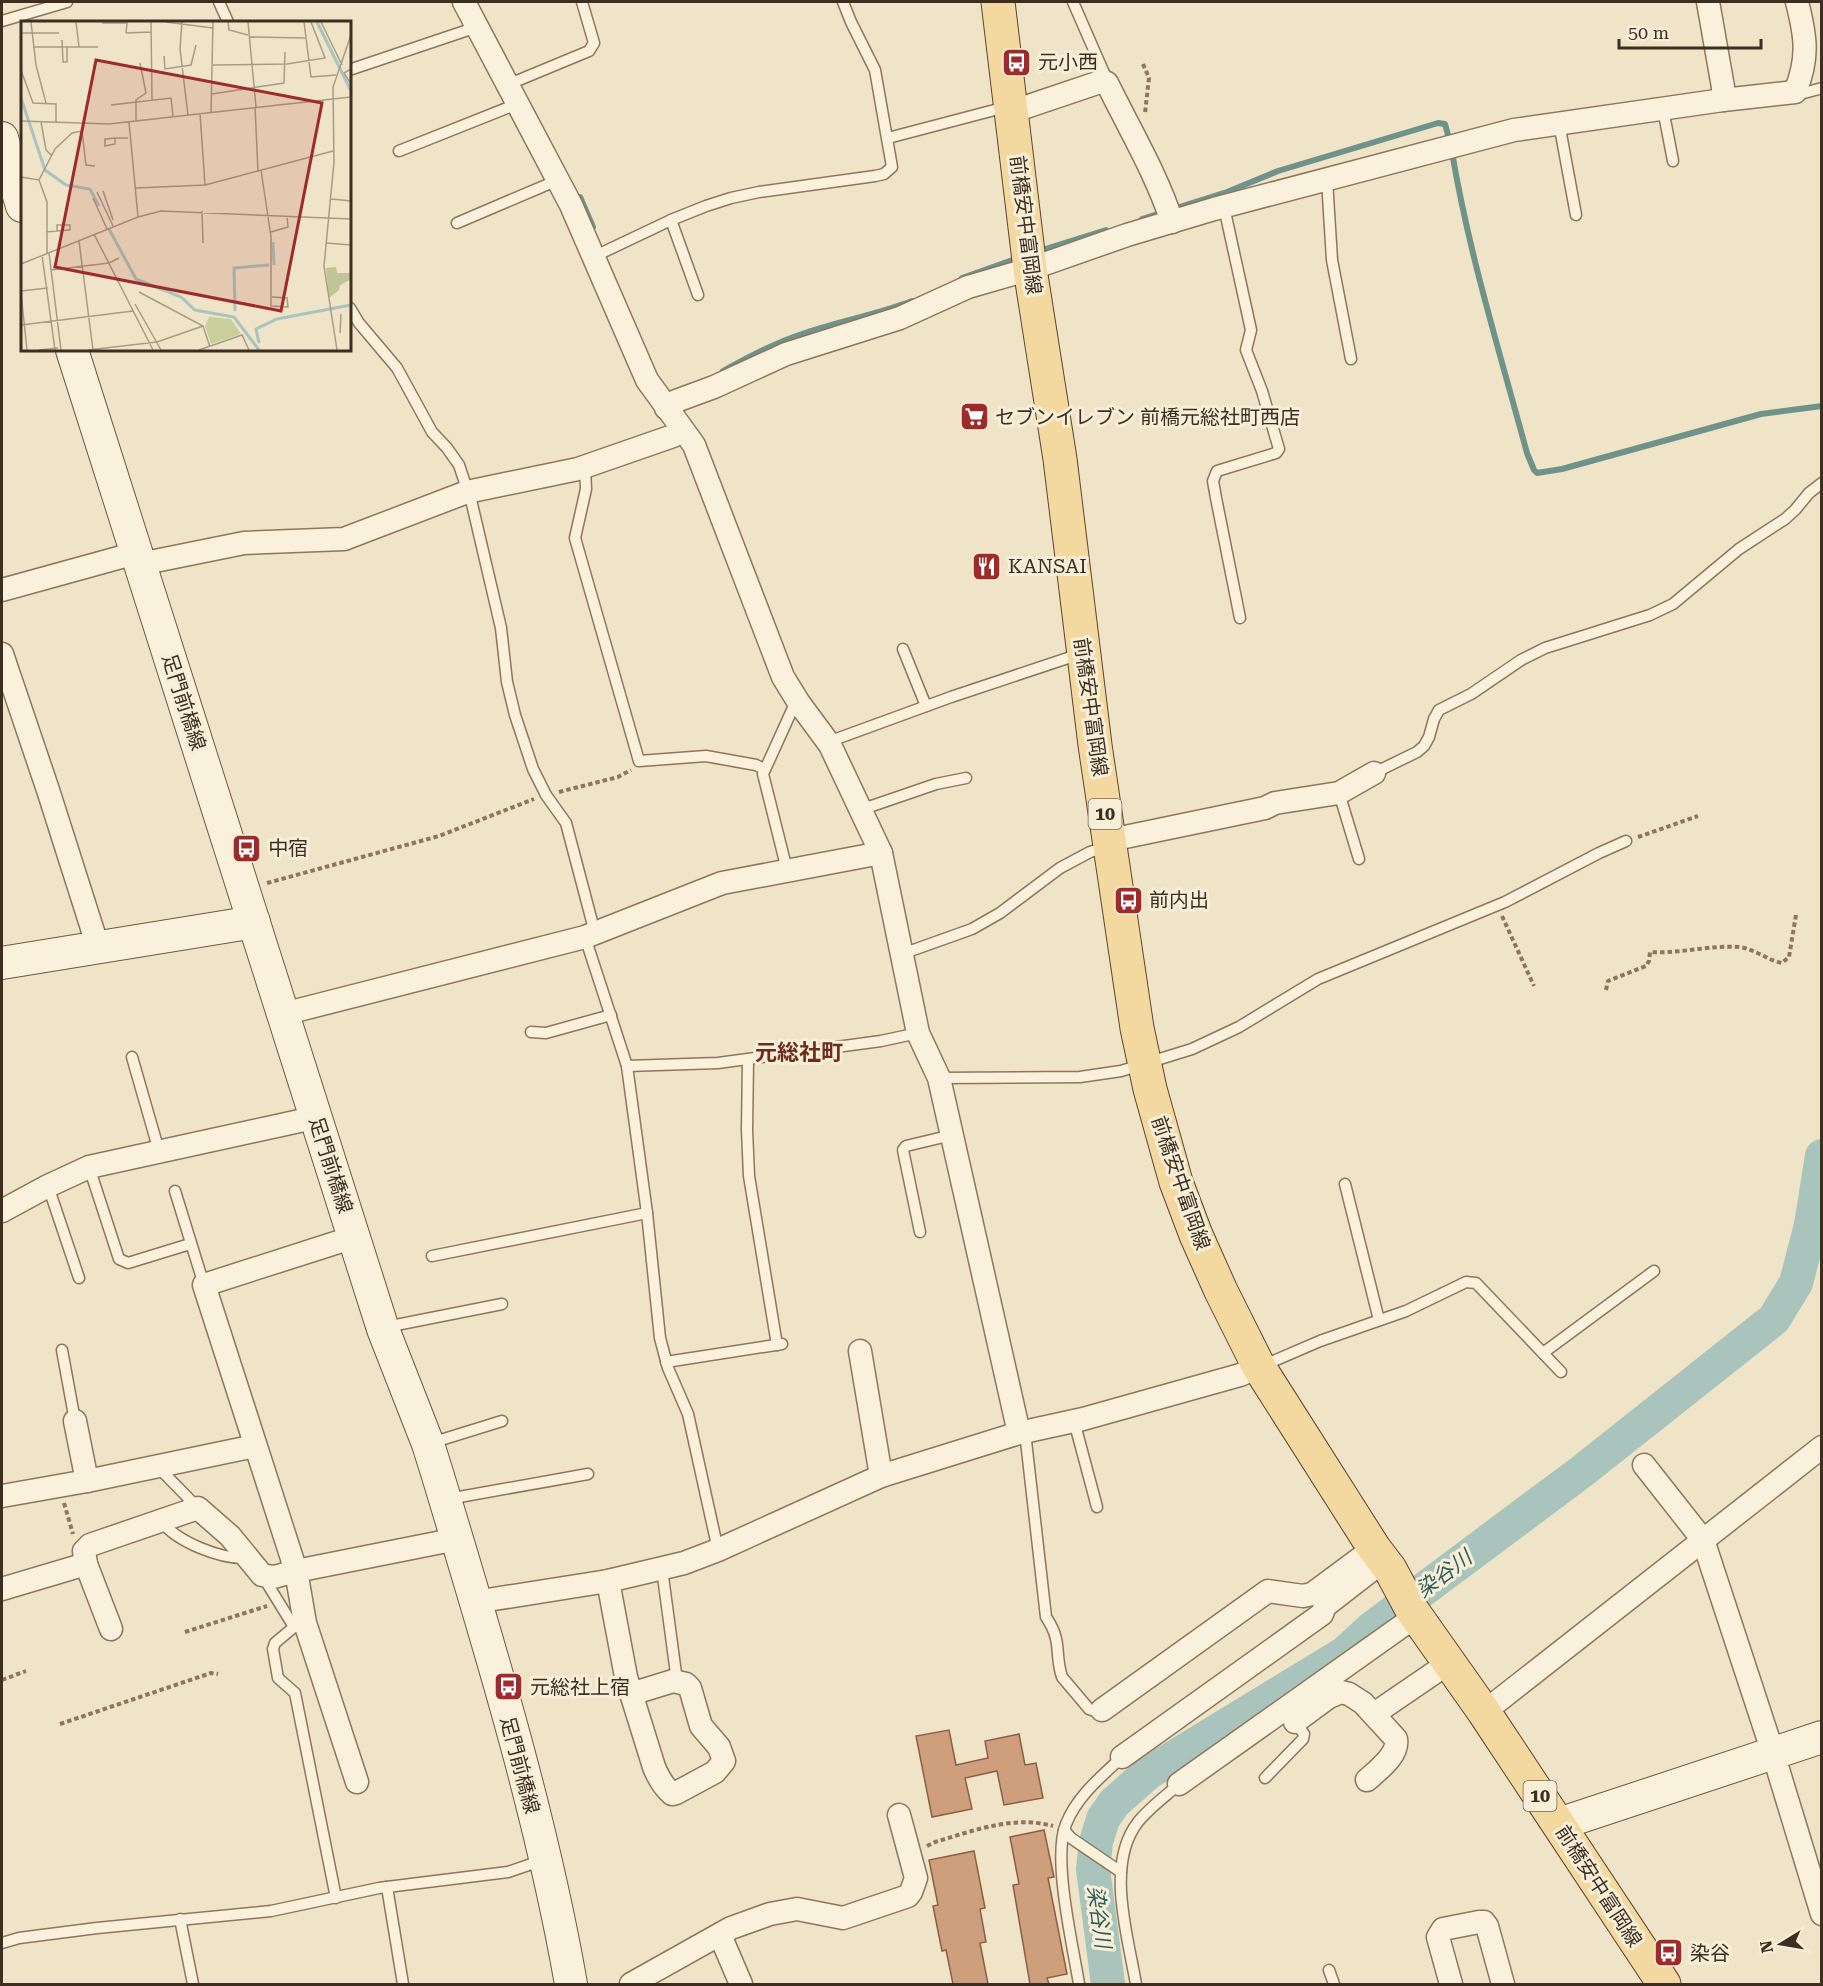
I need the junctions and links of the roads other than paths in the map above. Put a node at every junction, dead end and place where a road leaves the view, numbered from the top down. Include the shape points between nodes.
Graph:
1 (67, 2) edge
2 (219, 2) edge
3 (465, 2) edge
4 (582, 2) edge
5 (843, 2) edge
6 (998, 2) edge
7 (1073, 2) edge
8 (1708, 2) edge
9 (1797, 2) edge
10 (2, 21) edge
11 (228, 21) edge
12 (477, 27) junction
13 (352, 69) dead end
14 (1103, 81) junction
15 (1821, 88) edge
16 (1795, 92) junction
17 (512, 95) junction
18 (1723, 100) junction
19 (1011, 109) junction
20 (1663, 109) junction
21 (1559, 123) junction
22 (2, 138) edge
23 (888, 138) junction
24 (399, 152) dead end
25 (1673, 161) dead end
26 (558, 180) junction
27 (1328, 180) junction
28 (21, 195) edge
29 (1224, 207) junction
30 (1576, 215) dead end
31 (671, 220) junction
32 (1172, 222) junction
33 (457, 223) dead end
34 (593, 257) junction
35 (1030, 269) junction
36 (698, 295) dead end
37 (351, 310) edge
38 (72, 351) edge
39 (1351, 358) dead end
40 (666, 408) junction
41 (682, 430) junction
42 (585, 467) junction
43 (1821, 483) edge
44 (467, 492) junction
45 (138, 558) junction
46 (2, 590) edge
47 (1240, 618) dead end
48 (903, 649) dead end
49 (1083, 652) junction
50 (2, 654) edge
51 (799, 703) junction
52 (926, 706) junction
53 (828, 742) junction
54 (764, 769) junction
55 (1374, 773) joint
56 (966, 778) dead end
57 (1339, 793) junction
58 (860, 810) junction
59 (1626, 841) road end
60 (1109, 842) junction
61 (881, 853) junction
62 (1359, 859) dead end
63 (787, 870) junction
64 (254, 922) junction
65 (590, 935) junction
66 (98, 947) junction
67 (902, 954) junction
68 (2, 963) edge
69 (283, 1014) junction
70 (611, 1015) junction
71 (531, 1032) dead end
72 (918, 1032) junction
73 (132, 1057) dead end
74 (748, 1060) junction
75 (1144, 1063) junction
76 (627, 1066) junction
77 (939, 1078) junction
78 (315, 1115) junction
79 (952, 1135) junction
80 (159, 1151) junction
81 (89, 1167) junction
82 (1345, 1184) dead end
83 (48, 1186) junction
84 (175, 1191) dead end
85 (2, 1212) edge
86 (647, 1214) junction
87 (920, 1232) dead end
88 (354, 1237) junction
89 (190, 1244) junction
90 (432, 1256) dead end
91 (1654, 1270) dead end
92 (79, 1278) dead end
93 (204, 1285) junction
94 (502, 1304) dead end
95 (1379, 1320) junction
96 (383, 1329) junction
97 (62, 1350) dead end
98 (860, 1351) dead end
99 (1543, 1353) junction
100 (666, 1362) junction
101 (1259, 1367) junction
102 (1562, 1372) dead end
103 (75, 1421) joint
104 (502, 1421) dead end
105 (1074, 1421) junction
106 (1020, 1433) junction
107 (428, 1444) junction
108 (255, 1446) junction
109 (1821, 1447) edge
110 (1644, 1465) dead end
111 (157, 1466) junction
112 (588, 1474) dead end
113 (881, 1476) junction
114 (87, 1481) junction
115 (2, 1496) edge
116 (445, 1500) junction
117 (1097, 1507) dead end
118 (198, 1508) junction
119 (161, 1521) junction
120 (457, 1539) junction
121 (1704, 1540) junction
122 (718, 1550) junction
123 (85, 1557) junction
124 (1382, 1559) junction
125 (255, 1566) junction
126 (662, 1569) junction
127 (296, 1571) junction
128 (608, 1581) junction
129 (2, 1589) edge
130 (475, 1602) junction
131 (1414, 1613) junction
132 (299, 1625) junction
133 (111, 1629) dead end
134 (1450, 1662) junction
135 (677, 1682) junction
136 (631, 1694) junction
137 (1102, 1710) joint
138 (1484, 1712) junction
139 (1374, 1714) junction
140 (1295, 1722) joint
141 (1821, 1737) edge
142 (1773, 1753) junction
143 (1122, 1757) joint
144 (1265, 1778) dead end
145 (1367, 1780) dead end
146 (357, 1782) dead end
147 (1179, 1784) joint
148 (899, 1815) dead end
149 (1560, 1826) junction
150 (1067, 1834) junction
151 (545, 1860) junction
152 (1118, 1871) junction
153 (387, 1887) junction
154 (336, 1898) junction
155 (1821, 1914) edge
156 (180, 1919) junction
157 (720, 1935) junction
158 (2, 1943) edge
159 (1329, 1970) dead end
160 (193, 1984) edge
161 (403, 1984) edge
162 (571, 1984) edge
163 (632, 1984) edge
164 (741, 1984) edge
165 (1079, 1984) edge
166 (1136, 1984) edge
167 (1334, 1984) edge
168 (1451, 1984) edge
169 (1503, 1984) edge
170 (1664, 1984) edge

1 - 10 lane
2 - 11 lane
3 - 12 street
4 - 17 lane via 594,43 589,51 518,79
5 - 23 lane via 875,70
6 - 19 main road, 前橋安中富岡線 / 10
7 - 14 lane via 1104,73
8 - 18 street
9 - 16 street via 1806,55
12 - 13 lane
12 - 17 street
14 - 19 street
14 - 32 street
15 - 16 lane
16 - 18 street
17 - 24 lane
17 - 26 street
18 - 20 street
19 - 23 lane
19 - 35 main road, 前橋安中富岡線 / 10
20 - 21 street
20 - 25 lane
21 - 27 street via 1492,136
21 - 30 lane
22 - 28 main road
23 - 31 lane via 892,167 884,174 759,192
26 - 33 lane
26 - 34 street
27 - 29 street
27 - 39 lane via 1332,260
29 - 32 street
29 - 47 lane via 1251,330 1246,350 1279,449 1217,471 1214,476
31 - 34 lane
31 - 36 lane
32 - 35 street
34 - 40 street via 648,380
35 - 40 street via 968,287 900,318 786,354
35 - 49 main road, 前橋安中富岡線 / 10 via 1060,459
37 - 44 lane via 397,368 432,432 459,465
38 - 45 main road, 足門前橋線
40 - 41 street
41 - 42 street
41 - 51 street via 694,445 776,660
42 - 44 street
42 - 54 lane via 586,489 574,538 639,761 706,756
43 - 55 lane via 1785,519 1739,549 1673,604 1528,656 1439,710 1424,746
44 - 45 street via 344,539 244,543
44 - 65 lane via 501,628 515,715 526,753 546,795 566,823
45 - 46 street
45 - 64 main road, 足門前橋線
48 - 52 lane
49 - 52 lane
49 - 60 main road, 前橋安中富岡線 / 10
50 - 66 street
51 - 53 street
51 - 54 lane
52 - 53 lane
53 - 58 street
54 - 63 lane
55 - 57 street
56 - 58 lane
57 - 60 street via 1275,803
57 - 62 lane
58 - 61 street
59 - 75 lane via 1497,905 1318,980 1239,1028
60 - 67 lane via 1060,868 972,929
60 - 75 main road, 前橋安中富岡線 / 10
61 - 63 street
61 - 67 street
63 - 65 street via 722,883
64 - 66 main road
64 - 69 main road, 足門前橋線
65 - 69 street
65 - 70 lane
66 - 68 main road
67 - 72 street
69 - 78 main road, 足門前橋線
70 - 71 lane via 546,1033
70 - 76 lane
72 - 74 lane
72 - 77 street
73 - 80 lane
74 - 76 lane
74 - 100 lane via 749,1176 780,1344
75 - 77 lane via 1080,1077
75 - 101 main road, 前橋安中富岡線 / 10 via 1188,1214
76 - 86 lane
77 - 79 street
78 - 80 street
78 - 88 main road, 足門前橋線
79 - 87 lane via 903,1150
79 - 106 street
80 - 81 street
81 - 83 street
81 - 89 lane via 123,1263
82 - 95 lane
83 - 85 street
83 - 92 lane
84 - 89 lane
86 - 90 lane
86 - 100 lane
88 - 93 street
88 - 96 main road, 足門前橋線
89 - 93 lane
91 - 99 lane
93 - 108 street
94 - 96 lane
95 - 99 lane via 1471,1281
95 - 101 lane
96 - 107 main road, 足門前橋線
97 - 103 lane
98 - 113 street
99 - 102 lane
100 - 122 lane via 688,1414
101 - 105 street
101 - 124 main road, 前橋安中富岡線 / 10
103 - 114 street
104 - 107 lane
105 - 106 street
105 - 117 lane
106 - 113 street
106 - 137 lane via 1026,1441 1046,1617 1058,1640 1060,1672 1089,1709
107 - 116 main road, 足門前橋線
108 - 111 street
108 - 127 street
109 - 121 street
110 - 121 street
111 - 114 street
111 - 118 lane
112 - 116 lane
113 - 122 street
114 - 115 street
116 - 120 main road, 足門前橋線
118 - 119 street
118 - 125 street via 230,1536
119 - 123 street via 97,1541 90,1545
119 - 125 lane via 167,1529 212,1553
120 - 127 street
120 - 130 main road, 足門前橋線
121 - 138 street
121 - 142 street
122 - 126 street
123 - 129 street
123 - 133 street
124 - 131 main road, 10
124 - 137 street via 1312,1594 1268,1591
124 - 143 street via 1325,1606 1322,1614
125 - 127 street via 274,1577
125 - 132 lane
126 - 128 street
126 - 135 lane
127 - 132 street
128 - 130 street
128 - 136 street
130 - 151 main road, 足門前橋線
131 - 134 main road, 前橋安中富岡線 / 10
131 - 147 street
132 - 146 street
132 - 154 lane via 275,1643 273,1650 280,1683 295,1693
134 - 138 main road, 前橋安中富岡線 / 10
134 - 139 street
135 - 136 street
135 - 136 street via 690,1688 702,1726 719,1747 724,1761 715,1772 676,1793 667,1789 657,1774
138 - 149 main road, 前橋安中富岡線 / 10
139 - 140 street via 1355,1697 1341,1692
139 - 145 street via 1397,1744
140 - 144 lane via 1304,1734 1303,1739
141 - 142 main road
142 - 149 main road
142 - 155 street
143 - 150 lane via 1084,1793 1074,1807
147 - 152 lane via 1134,1828
148 - 157 street via 916,1883 903,1898 843,1918 782,1910 741,1923
149 - 170 main road, 前橋安中富岡線 / 10
150 - 152 lane
150 - 165 lane via 1062,1841 1062,1868
151 - 153 lane via 508,1872
151 - 162 main road, 足門前橋線
152 - 166 lane
153 - 154 lane
153 - 161 lane
154 - 156 lane via 271,1911
156 - 158 lane
156 - 160 lane
157 - 163 street
157 - 164 street
159 - 167 lane
168 - 169 street via 1439,1933 1484,1922

